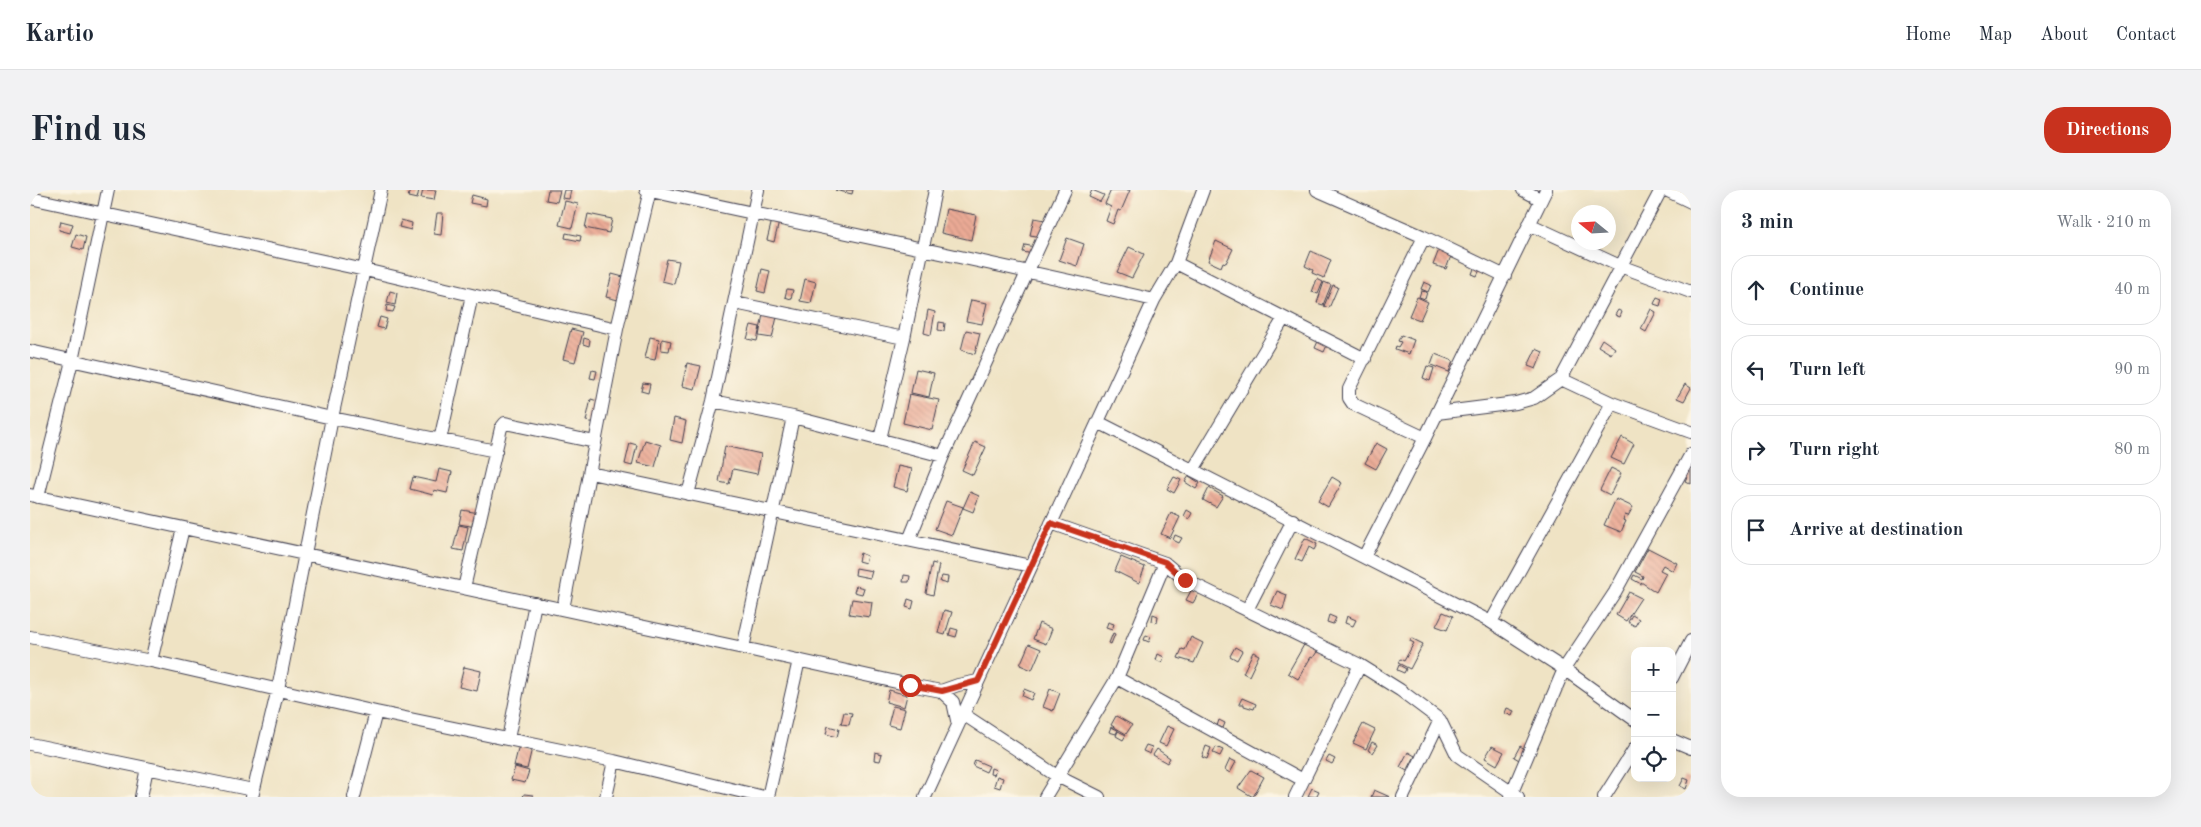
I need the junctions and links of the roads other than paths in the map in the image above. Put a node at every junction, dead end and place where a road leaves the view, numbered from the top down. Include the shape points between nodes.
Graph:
1 (108, 190) edge
2 (381, 190) edge
3 (649, 190) edge
4 (758, 190) edge
5 (935, 190) edge
6 (1065, 190) edge
7 (1203, 190) edge
8 (1318, 190) edge
9 (1523, 190) edge
10 (1661, 190) edge
11 (1666, 190) edge
12 (1543, 194) edge
13 (30, 198) edge
14 (1691, 202) edge
15 (103, 214) junction
16 (752, 215) junction
17 (1529, 224) junction
18 (1424, 237) junction
19 (921, 250) junction
20 (1176, 263) junction
21 (1620, 266) junction
22 (365, 270) junction
23 (1028, 271) junction
24 (1505, 276) junction
25 (1691, 292) edge
26 (472, 294) junction
27 (1154, 300) junction
28 (735, 303) junction
29 (1284, 318) junction
30 (617, 329) junction
31 (904, 338) junction
32 (30, 351) edge
33 (1365, 359) junction
34 (72, 361) junction
35 (1560, 379) junction
36 (713, 401) junction
37 (1612, 403) junction
38 (1437, 413) junction
39 (793, 416) junction
40 (332, 418) junction
41 (1098, 422) junction
42 (1691, 432) edge
43 (1425, 438) junction
44 (880, 439) junction
45 (440, 440) junction
46 (596, 442) junction
47 (496, 451) junction
48 (1691, 454) edge
49 (943, 456) junction
50 (1193, 470) junction
51 (590, 473) junction
52 (688, 494) junction
53 (34, 496) edge
54 (772, 511) junction
55 (1293, 520) junction
56 (1051, 523) junction
57 (183, 528) junction
58 (909, 540) junction
59 (306, 554) junction
60 (1364, 557) junction
61 (1165, 562) junction
62 (1031, 566) junction
63 (464, 588) junction
64 (536, 603) junction
65 (563, 609) junction
66 (1247, 610) junction
67 (1491, 622) junction
68 (31, 640) edge
69 (1691, 642) edge
70 (742, 648) junction
71 (799, 660) junction
72 (151, 661) junction
73 (1360, 665) junction
74 (1564, 669) junction
75 (1676, 670) edge
76 (1117, 678) junction
77 (978, 681) junction
78 (278, 689) junction
79 (942, 691) junction
80 (376, 712) junction
81 (1631, 717) edge
82 (961, 719) junction
83 (1440, 720) junction
84 (508, 738) junction
85 (1676, 742) edge
86 (30, 744) edge
87 (1691, 748) edge
88 (1631, 754) edge
89 (614, 761) junction
90 (147, 768) junction
91 (1057, 776) junction
92 (1304, 780) junction
93 (253, 794) edge
94 (1513, 795) edge
95 (141, 797) edge
96 (354, 797) edge
97 (606, 797) edge
98 (764, 797) edge
99 (768, 797) edge
100 (925, 797) edge
101 (1045, 797) edge
102 (1098, 797) edge
103 (1295, 797) edge
104 (1403, 797) edge
105 (1604, 797) edge

1 - 15 street
2 - 22 street
3 - 16 street
3 - 30 street
4 - 16 street
5 - 19 street
6 - 23 street
7 - 20 street
8 - 18 street
9 - 12 street
10 - 21 street
11 - 14 street
12 - 17 street
13 - 15 street
15 - 22 street
15 - 34 street
16 - 19 street
16 - 28 street
17 - 21 street
17 - 24 street
18 - 24 street
18 - 33 street
19 - 23 street
19 - 31 street
20 - 27 street
20 - 29 street
21 - 25 street
21 - 35 street
22 - 26 street
22 - 40 street
23 - 27 street
23 - 49 street
24 - 38 street
26 - 30 street
26 - 45 street
27 - 41 street
28 - 31 street
28 - 36 street
29 - 33 street
29 - 50 street
30 - 46 street
31 - 44 street
32 - 34 street
33 - 43 street via 1349,389 1353,404
34 - 40 street
34 - 53 street
35 - 37 street
35 - 38 street via 1534,398 1516,404
36 - 39 street
36 - 52 street
37 - 42 street
37 - 67 street
38 - 43 street
39 - 44 street
39 - 54 street
40 - 45 street
40 - 59 street
41 - 50 street
41 - 56 street
43 - 60 street
44 - 49 street
45 - 47 street
46 - 47 street via 505,423
46 - 51 street
47 - 63 street
48 - 74 street via 1615,592
49 - 58 street
50 - 55 street
51 - 52 street
51 - 65 street
52 - 54 street
53 - 57 street
54 - 58 street
54 - 70 street
55 - 60 street
55 - 66 street
56 - 61 street
56 - 62 street
57 - 59 street
57 - 72 street
58 - 62 street
59 - 63 street
59 - 78 street
60 - 67 street
61 - 66 street via 1185,580
61 - 76 street
62 - 77 street
63 - 64 street
64 - 65 street
64 - 84 street
65 - 70 street
66 - 73 street
67 - 74 street
68 - 72 street
69 - 75 street
70 - 71 street
71 - 79 street
71 - 99 street
72 - 78 street
73 - 83 street
73 - 92 street
74 - 81 street
74 - 94 street
76 - 91 street
76 - 92 street
77 - 79 street
77 - 82 street
78 - 80 street
78 - 93 street
79 - 82 street via 953,702
80 - 84 street
80 - 96 street
82 - 91 street
82 - 100 street
83 - 94 street via 1457,755
83 - 104 street
84 - 89 street
85 - 87 street
86 - 90 street
88 - 105 street
89 - 97 street
89 - 98 street
90 - 93 street
90 - 95 street
91 - 101 street
91 - 102 street
92 - 103 street

